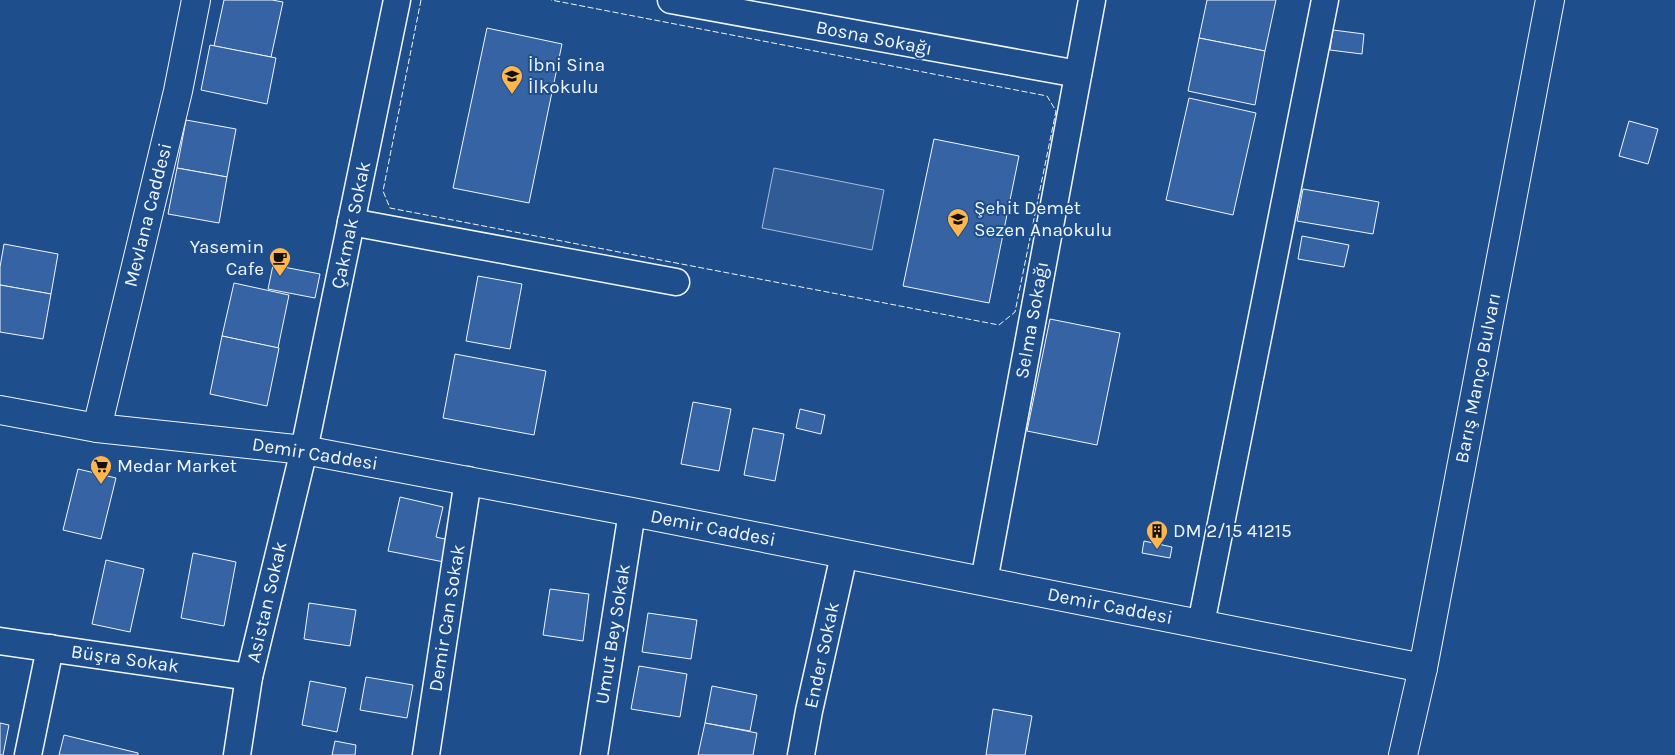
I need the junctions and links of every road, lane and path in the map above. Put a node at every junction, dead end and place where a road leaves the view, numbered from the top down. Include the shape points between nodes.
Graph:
1 (196, 0) edge
2 (671, 0) edge
3 (1092, 0) edge
4 (1325, 0) edge
5 (1550, 0) edge
6 (392, 1) edge
7 (1078, 74) junction
8 (351, 222) junction
9 (676, 282) dead end
10 (0, 410) edge
11 (97, 428) junction
12 (304, 450) junction
13 (468, 480) junction
14 (632, 512) junction
15 (844, 555) junction
16 (984, 581) junction
17 (1202, 624) junction
18 (0, 641) edge
19 (50, 648) junction
20 (1422, 668) junction
21 (249, 677) junction
22 (28, 755) edge
23 (237, 755) edge
24 (426, 755) edge
25 (594, 755) edge
26 (801, 755) edge
27 (1402, 755) edge

1 - 11 street, Mevlana Caddesi via 178,91
2 - 7 street, Bosna Sokağı
3 - 7 street, Selma Sokağı
4 - 17 street
5 - 20 street, Barış Manço Bulvarı
6 - 8 street, Çakmak Sokak
7 - 16 street, Selma Sokağı
8 - 9 street
8 - 12 street, Çakmak Sokak
10 - 11 street, Demir Caddesi
11 - 12 street, Demir Caddesi
12 - 13 street, Demir Caddesi
12 - 21 street, Asistan Sokak
13 - 14 street, Demir Caddesi
13 - 24 street, Demir Can Sokak
14 - 15 street, Demir Caddesi
14 - 25 street, Umut Bey Sokak
15 - 16 street, Demir Caddesi
15 - 26 street, Ender Sokak
16 - 17 street, Demir Caddesi
17 - 20 street, Demir Caddesi
18 - 19 street, Büşra Sokak
19 - 21 street, Büşra Sokak
19 - 22 street
20 - 27 street, Barış Manço Bulvarı
21 - 23 street, Asistan Sokak

